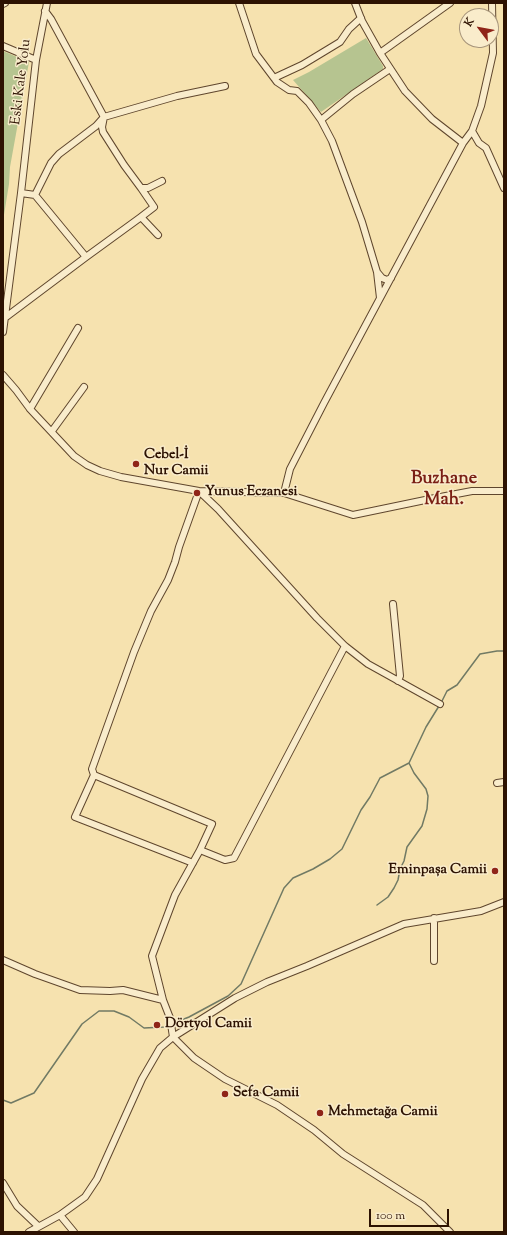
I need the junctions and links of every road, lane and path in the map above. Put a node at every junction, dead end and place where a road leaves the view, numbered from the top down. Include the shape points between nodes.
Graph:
1 (47, 3) edge
2 (239, 3) edge
3 (355, 3) edge
4 (450, 3) edge
5 (492, 3) edge
6 (45, 12) junction
7 (361, 18) junction
8 (3, 46) edge
9 (380, 52) junction
10 (36, 60) junction
11 (390, 68) junction
12 (274, 78) junction
13 (226, 86) dead end
14 (104, 117) junction
15 (321, 120) junction
16 (472, 131) junction
17 (463, 143) junction
18 (162, 181) dead end
19 (141, 188) junction
20 (504, 188) edge
21 (21, 193) junction
22 (35, 195) junction
23 (142, 217) junction
24 (158, 235) dead end
25 (86, 257) junction
26 (377, 272) junction
27 (391, 278) junction
28 (380, 298) junction
29 (6, 317) junction
30 (78, 328) dead end
31 (3, 332) edge
32 (3, 375) edge
33 (84, 387) dead end
34 (30, 409) junction
35 (52, 431) junction
36 (504, 491) edge
37 (198, 492) junction
38 (284, 493) junction
39 (393, 604) dead end
40 (345, 646) junction
41 (398, 681) junction
42 (440, 704) dead end
43 (94, 775) junction
44 (200, 850) junction
45 (193, 863) junction
46 (504, 902) edge
47 (434, 918) junction
48 (3, 960) edge
49 (434, 961) dead end
50 (163, 1000) junction
51 (172, 1034) junction
52 (3, 1183) edge
53 (60, 1215) junction
54 (38, 1226) junction
55 (29, 1232) edge
56 (74, 1232) edge
57 (450, 1232) edge

1 - 6 street, Eski Kale Yolu
2 - 12 street via 256,54
3 - 7 street
4 - 9 street
5 - 16 street via 493,54 481,106
6 - 10 street, Eski Kale Yolu
6 - 14 street
7 - 9 street
7 - 12 street via 340,42
8 - 10 street
9 - 11 street
10 - 21 street, Eski Kale Yolu
11 - 15 street
11 - 17 street via 405,91 432,119
12 - 15 street via 289,90 297,91
13 - 14 street via 177,96
14 - 19 street via 103,132
14 - 22 street via 51,163
15 - 26 street via 332,141
16 - 17 street
16 - 20 street via 479,143 486,148
17 - 27 street
18 - 19 street via 148,188
19 - 23 street via 154,207
21 - 22 street
21 - 29 street, Eski Kale Yolu
22 - 25 street
23 - 24 street
23 - 25 street
25 - 29 street
26 - 27 street via 386,280
26 - 28 street
27 - 28 street
28 - 38 street via 290,469
29 - 31 street, Eski Kale Yolu
30 - 34 street
32 - 34 street
33 - 35 street
34 - 35 street
35 - 37 street via 74,456 100,471
36 - 38 street via 472,491 353,515
37 - 38 street
37 - 40 street via 218,509
37 - 43 street via 168,580 151,611 126,674 92,769
39 - 41 street via 400,676
40 - 41 street via 368,664
40 - 44 street via 234,858 225,860
41 - 42 street
43 - 44 street via 212,824
43 - 45 street via 75,817
44 - 45 street
45 - 50 street via 175,895 152,956
46 - 47 street via 481,911
47 - 49 street
47 - 51 street via 404,924 267,982
48 - 50 street via 80,990 123,990
50 - 51 street via 170,1018
51 - 53 street via 160,1048 142,1079 97,1179 85,1197
51 - 57 street via 194,1058 225,1079 277,1105 314,1130 343,1154 423,1205
52 - 54 street via 17,1206
53 - 54 street
53 - 56 street
54 - 55 street

